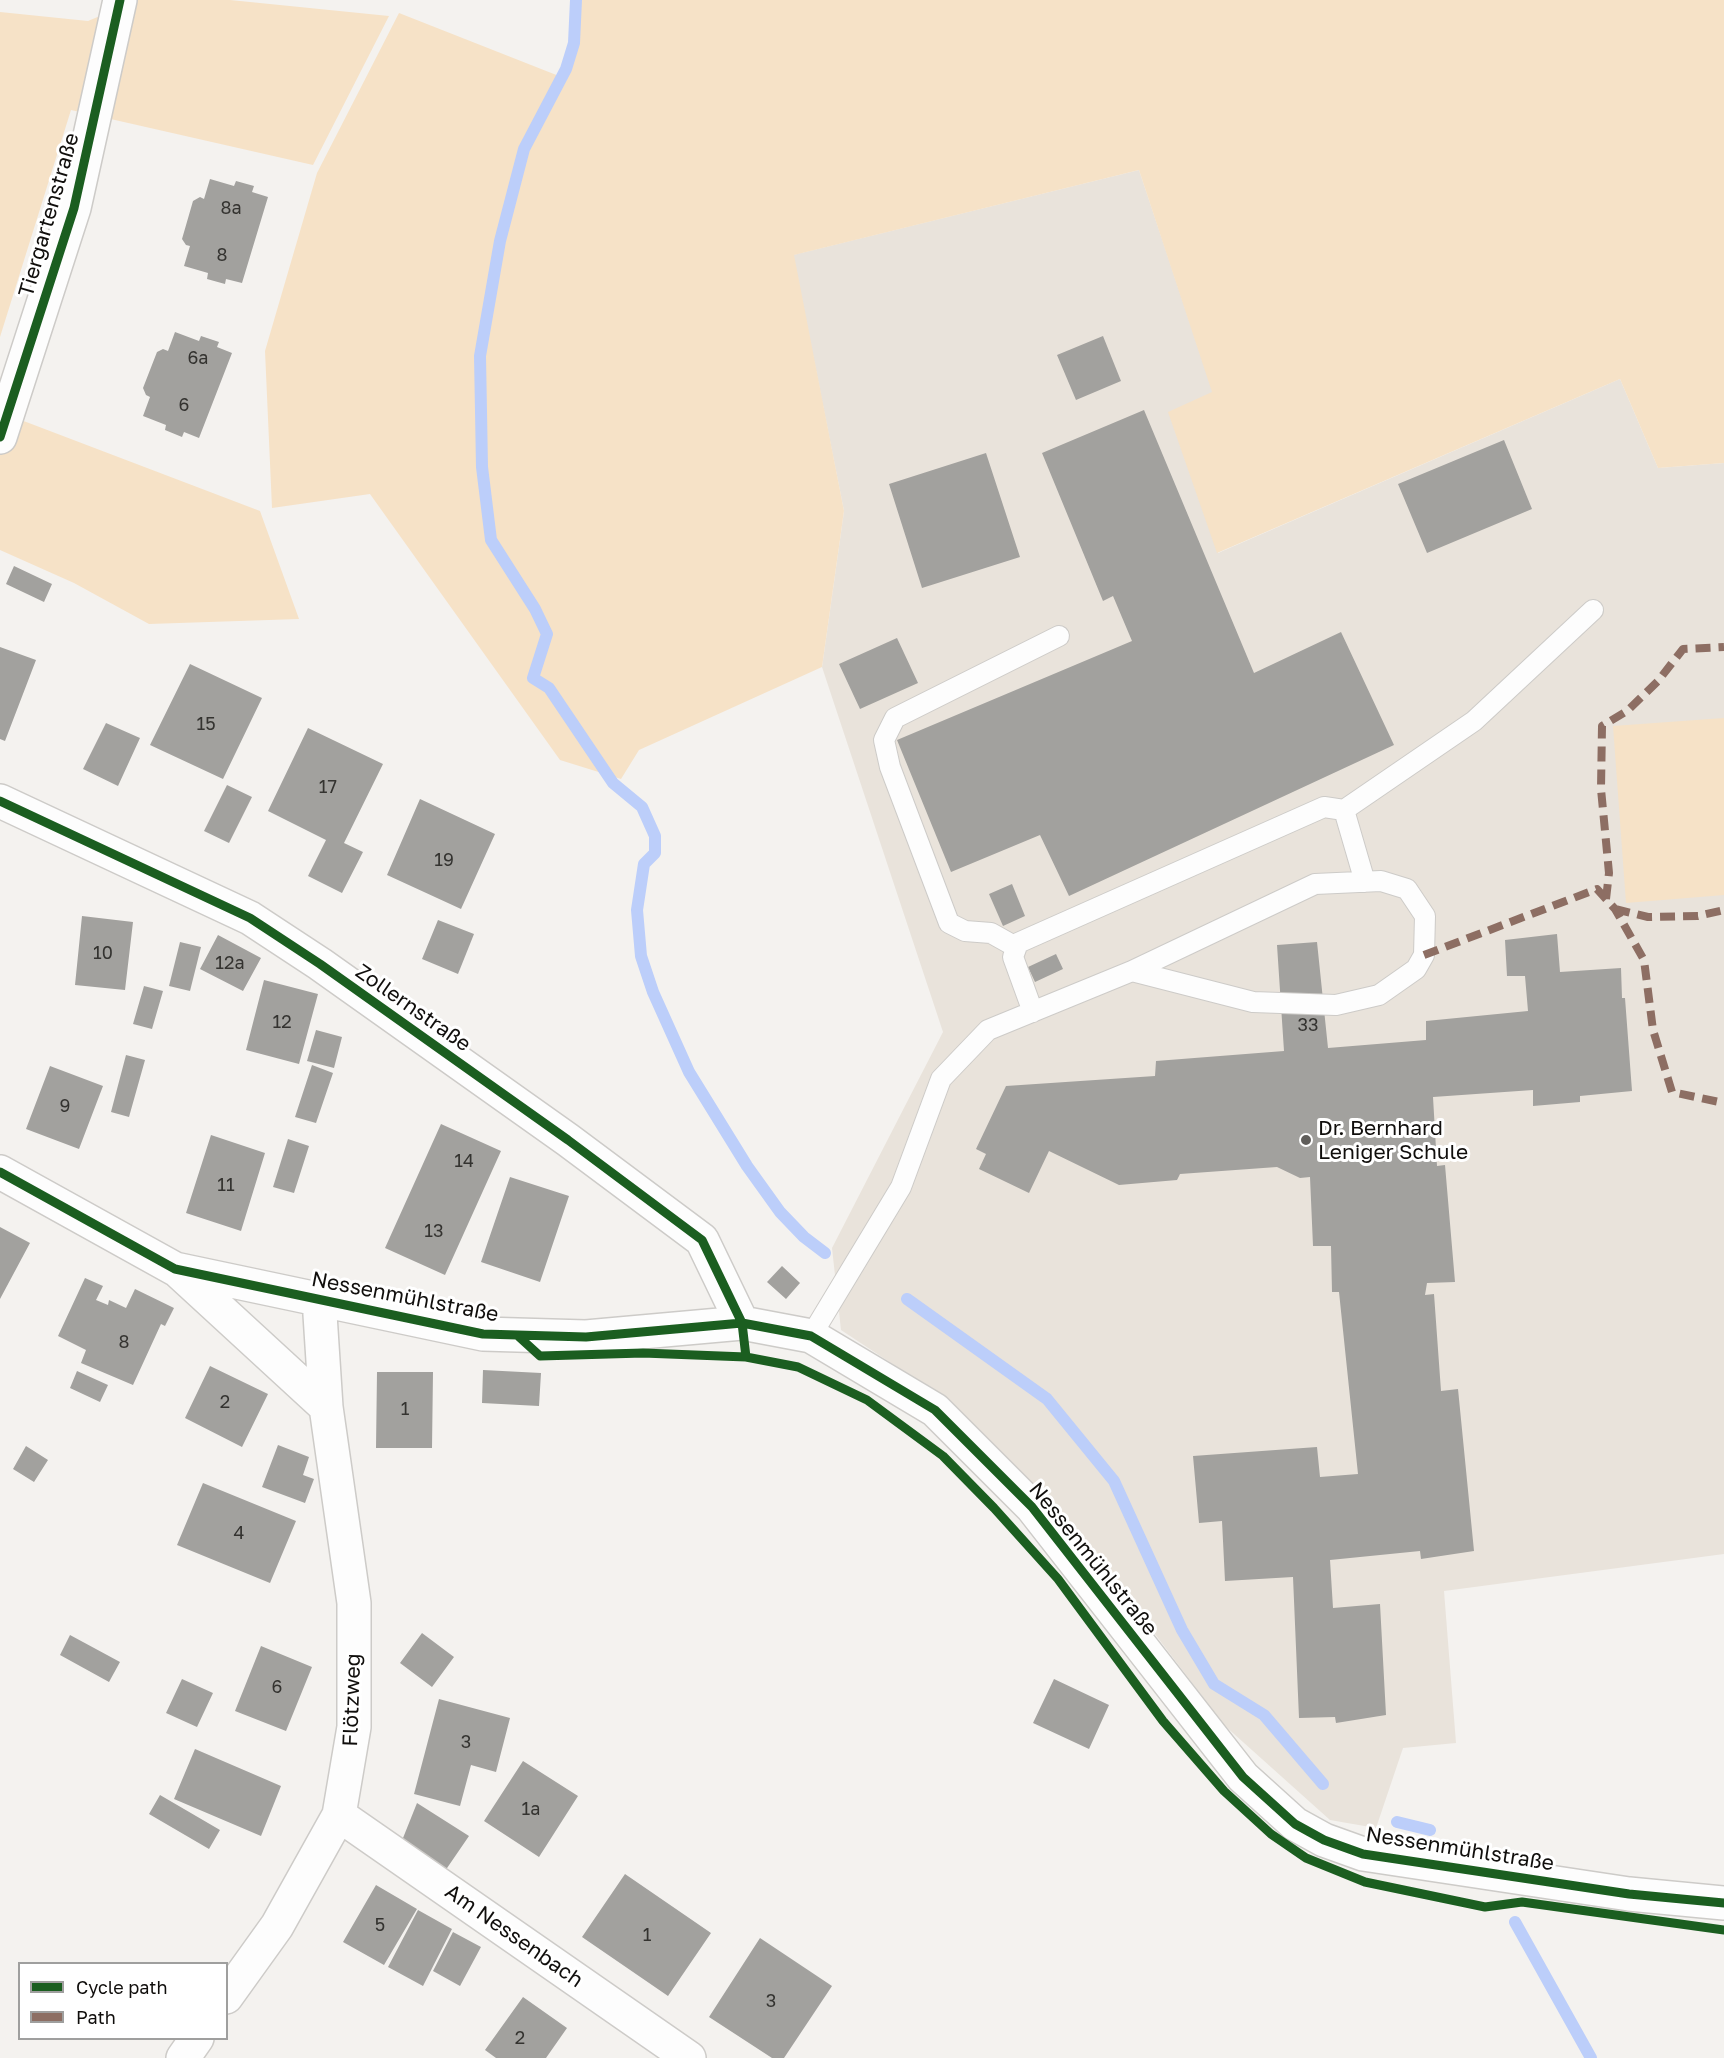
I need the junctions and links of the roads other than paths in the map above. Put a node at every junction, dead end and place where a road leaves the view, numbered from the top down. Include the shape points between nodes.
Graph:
1 (120, 0) edge
2 (0, 437) edge
3 (1593, 610) dead end
4 (1059, 636) dead end
5 (0, 801) edge
6 (1344, 810) junction
7 (1365, 882) junction
8 (1016, 947) junction
9 (1132, 971) junction
10 (1033, 1012) junction
11 (0, 1172) edge
12 (176, 1269) junction
13 (319, 1299) junction
14 (742, 1323) junction
15 (811, 1336) junction
16 (326, 1407) junction
17 (339, 1815) junction
18 (1724, 1904) edge
19 (228, 1994) edge
20 (196, 2040) edge
21 (183, 2058) edge
22 (689, 2058) edge

1 - 2 street, Tiergartenstraße via 74,208
3 - 6 lane via 1474,721
4 - 8 lane via 895,718 884,740 890,767 950,923 965,931 992,933
5 - 14 street, Zollernstraße via 250,918 330,971 702,1240
6 - 7 lane
6 - 8 lane via 1324,807
7 - 9 lane via 1315,884
7 - 9 lane via 1381,881 1407,889 1425,916 1424,955 1416,969 1379,995 1336,1005 1253,1002
8 - 10 lane via 1013,957
9 - 10 lane
10 - 15 lane via 988,1030 941,1079 901,1187
11 - 12 street, Nessenmühlstraße
12 - 13 street, Nessenmühlstraße
12 - 16 street
13 - 14 street, Nessenmühlstraße via 483,1334 586,1337
13 - 16 street, Flötzweg
14 - 15 street, Nessenmühlstraße
15 - 18 street, Nessenmühlstraße via 935,1410 1008,1482 1032,1507 1243,1778 1295,1824 1363,1854 1629,1894
16 - 17 street, Flötzweg via 354,1603 354,1727
17 - 19 street, Flötzweg via 277,1926
17 - 22 street, Am Nessenbach
20 - 21 street

